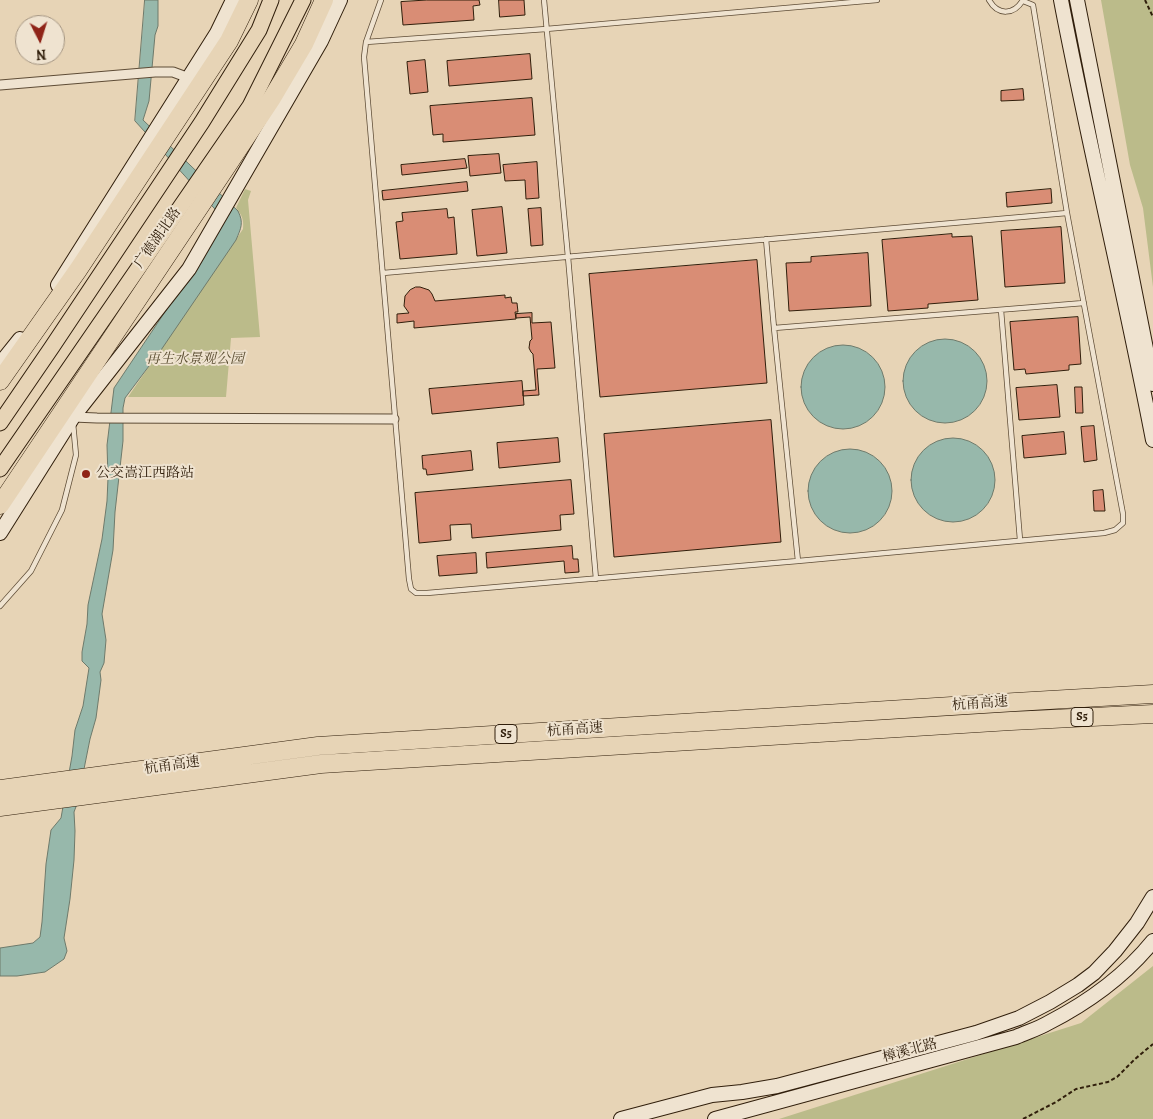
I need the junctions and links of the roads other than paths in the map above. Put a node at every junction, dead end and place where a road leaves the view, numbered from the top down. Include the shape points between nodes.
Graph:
1 (233, 0) edge
2 (249, 0) edge
3 (271, 0) edge
4 (304, 0) edge
5 (324, 0) edge
6 (340, 0) edge
7 (381, 0) edge
8 (544, 0) edge
9 (877, 0) edge
10 (990, 0) edge
11 (1023, 0) edge
12 (1061, 0) edge
13 (1077, 0) edge
14 (546, 29) junction
15 (366, 42) junction
16 (189, 78) junction
17 (0, 85) edge
18 (1067, 213) junction
19 (766, 239) junction
20 (568, 257) junction
21 (383, 273) junction
22 (1084, 303) junction
23 (1001, 310) junction
24 (774, 328) junction
25 (0, 364) edge
26 (0, 381) edge
27 (1153, 384) edge
28 (73, 417) junction
29 (394, 419) junction
30 (0, 423) edge
31 (1153, 440) edge
32 (0, 469) edge
33 (0, 505) edge
34 (0, 533) edge
35 (1020, 540) junction
36 (798, 561) junction
37 (596, 579) junction
38 (0, 606) edge
39 (1153, 694) edge
40 (1153, 714) edge
41 (0, 789) edge
42 (0, 807) edge
43 (1153, 897) edge
44 (1153, 941) edge
45 (621, 1119) edge
46 (715, 1119) edge

1 - 16 street
2 - 26 highway via 229,41 78,270
3 - 30 main road, 广德湖北路 via 259,30 202,122
4 - 32 main road, 广德湖北路 via 250,106
5 - 33 highway via 304,44 272,98
6 - 28 street via 321,41 189,269
7 - 15 lane
8 - 14 lane
9 - 14 lane
10 - 11 lane via 997,9 1009,12 1020,6
11 - 18 lane via 1033,5
12 - 31 street
13 - 27 street
14 - 15 lane
14 - 20 lane
15 - 21 lane via 364,57
16 - 17 street via 173,72 155,72
16 - 25 street via 36,320
18 - 19 lane
18 - 22 lane
19 - 20 lane
19 - 24 lane
20 - 21 lane
20 - 37 lane
21 - 29 lane
22 - 23 lane
22 - 35 lane via 1123,522 1115,530 1104,533
23 - 24 lane
23 - 35 lane
24 - 36 lane
28 - 29 street
28 - 34 street
28 - 38 lane via 76,455 62,510 31,571
29 - 37 lane via 410,589 416,593 427,593
35 - 36 lane
36 - 37 lane
39 - 41 highway, 杭甬高速 / S5 via 318,746
40 - 42 highway, 杭甬高速 / S5 via 321,764
43 - 45 street, 樟溪北路 via 1115,951 1094,972 1078,985 1019,1018 976,1033 777,1086 712,1095
44 - 46 street, 樟溪北路 via 1110,985 1047,1024 1016,1037

